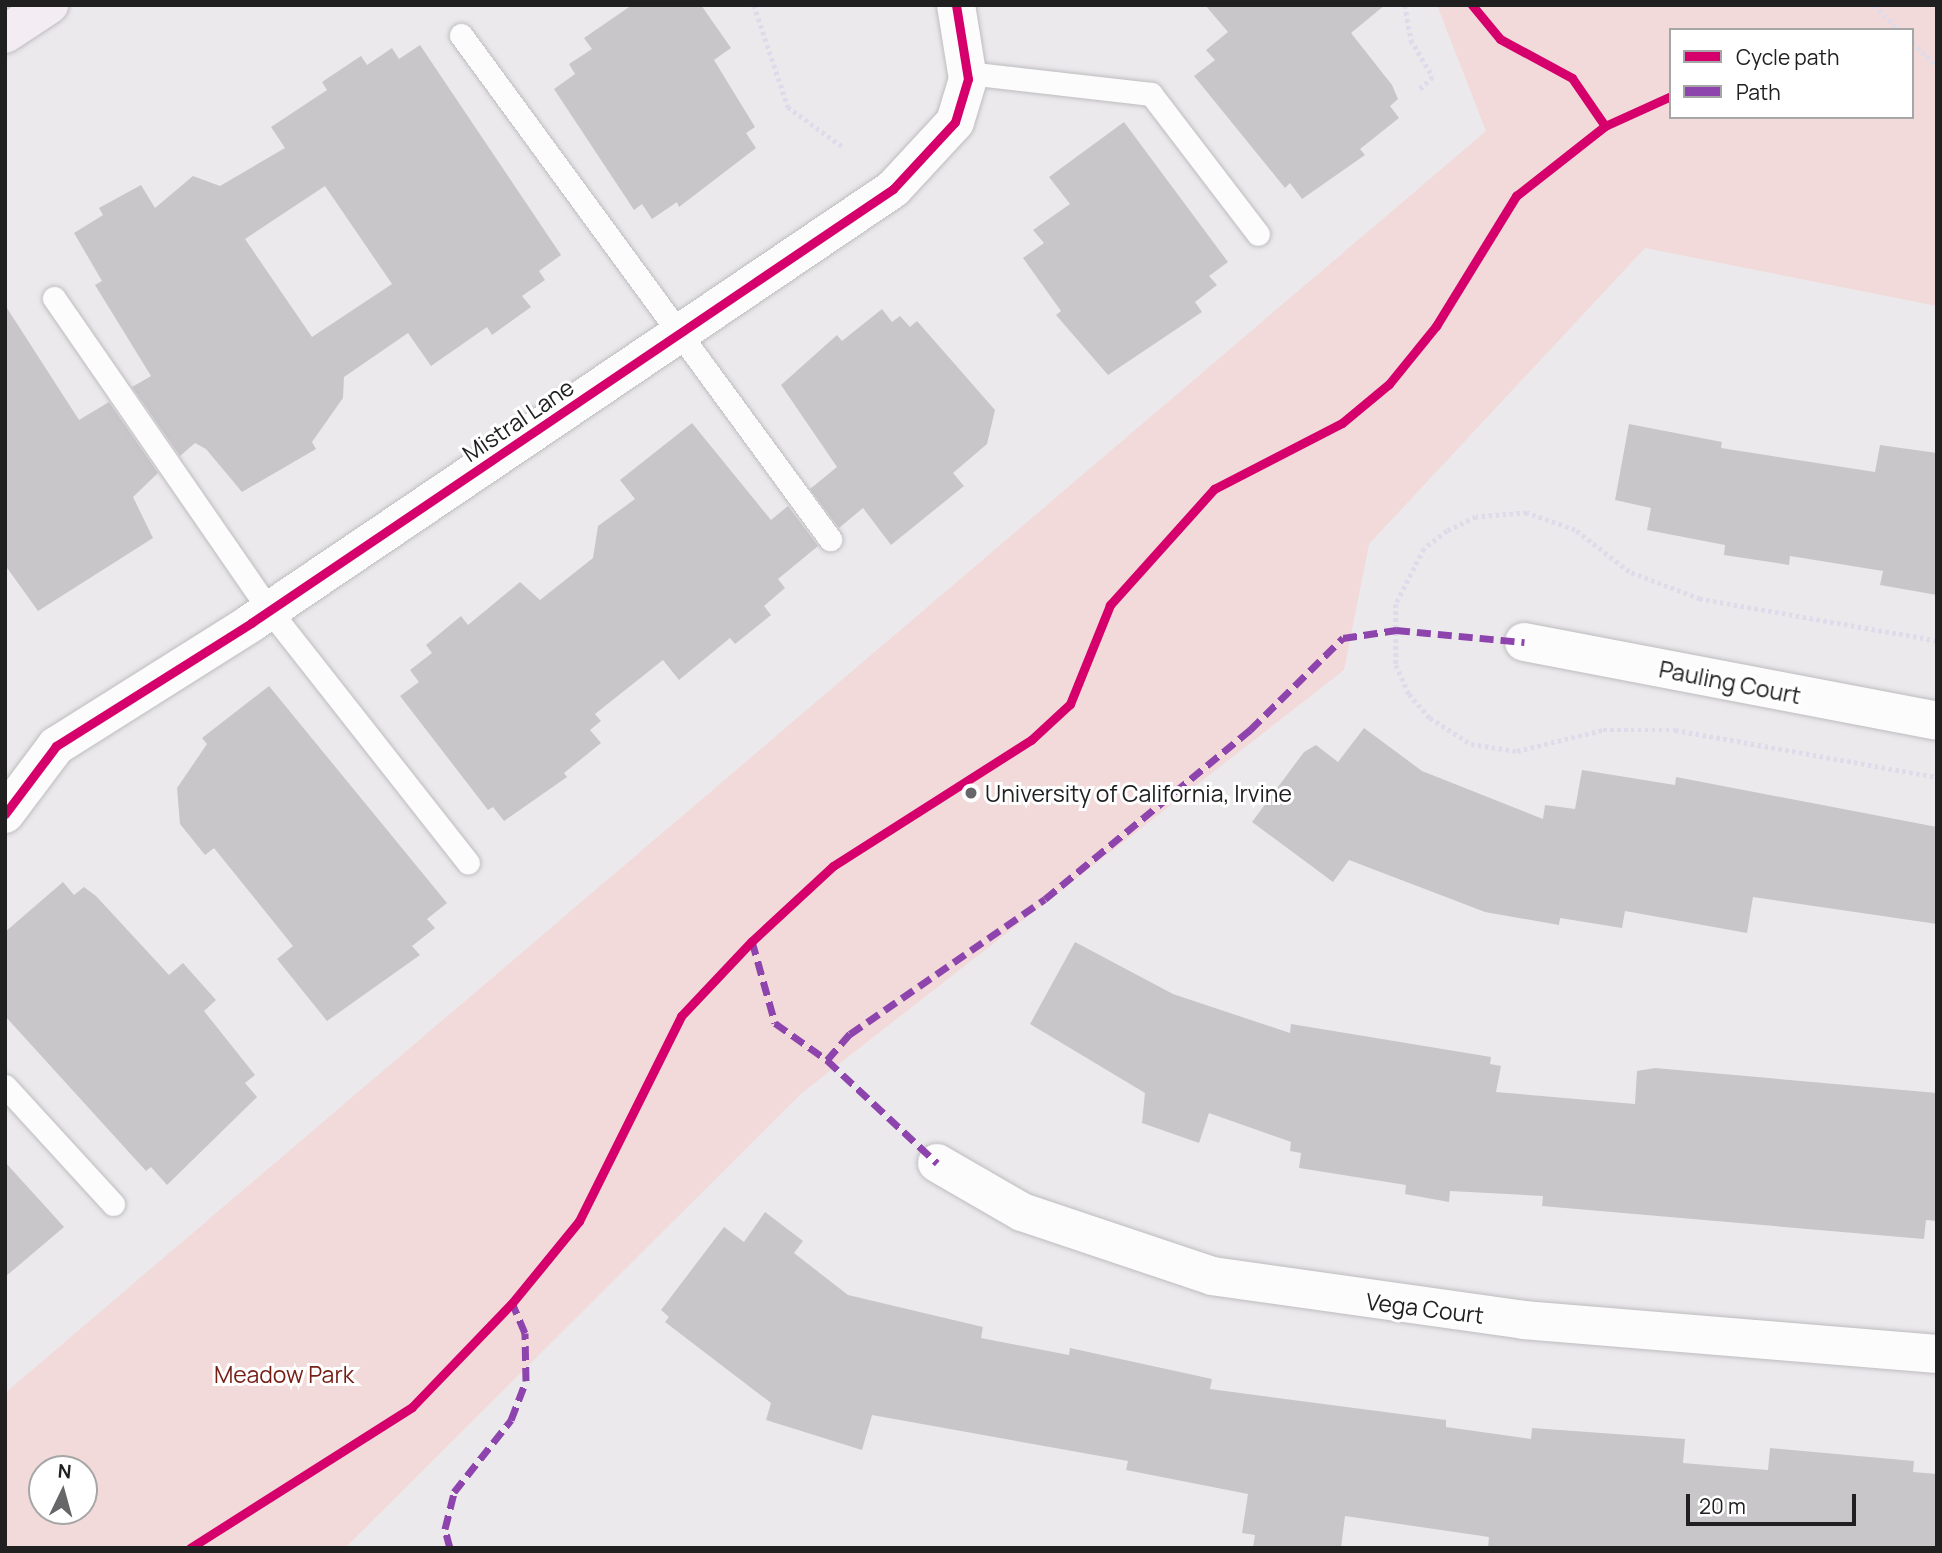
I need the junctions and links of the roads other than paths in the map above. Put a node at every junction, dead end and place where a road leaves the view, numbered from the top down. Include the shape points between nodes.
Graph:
1 (49, 5) edge
2 (956, 5) edge
3 (5, 34) edge
4 (461, 35) dead end
5 (967, 73) junction
6 (1258, 234) dead end
7 (54, 299) dead end
8 (678, 335) junction
9 (830, 539) dead end
10 (270, 611) junction
11 (1524, 642) dead end
12 (1937, 721) edge
13 (5, 814) edge
14 (468, 863) dead end
15 (5, 1087) edge
16 (937, 1163) dead end
17 (113, 1204) dead end
18 (1937, 1354) edge

1 - 3 street
2 - 5 street, Mistral Lane
4 - 8 lane
5 - 6 lane via 1151,94
5 - 8 street, Mistral Lane via 955,122 928,158 893,189
7 - 10 lane
8 - 9 lane
8 - 10 street, Mistral Lane
10 - 13 street, Mistral Lane via 57,746
10 - 14 lane
11 - 12 street, Pauling Court
15 - 17 lane
16 - 18 street, Vega Court via 1022,1212 1213,1276 1524,1321

